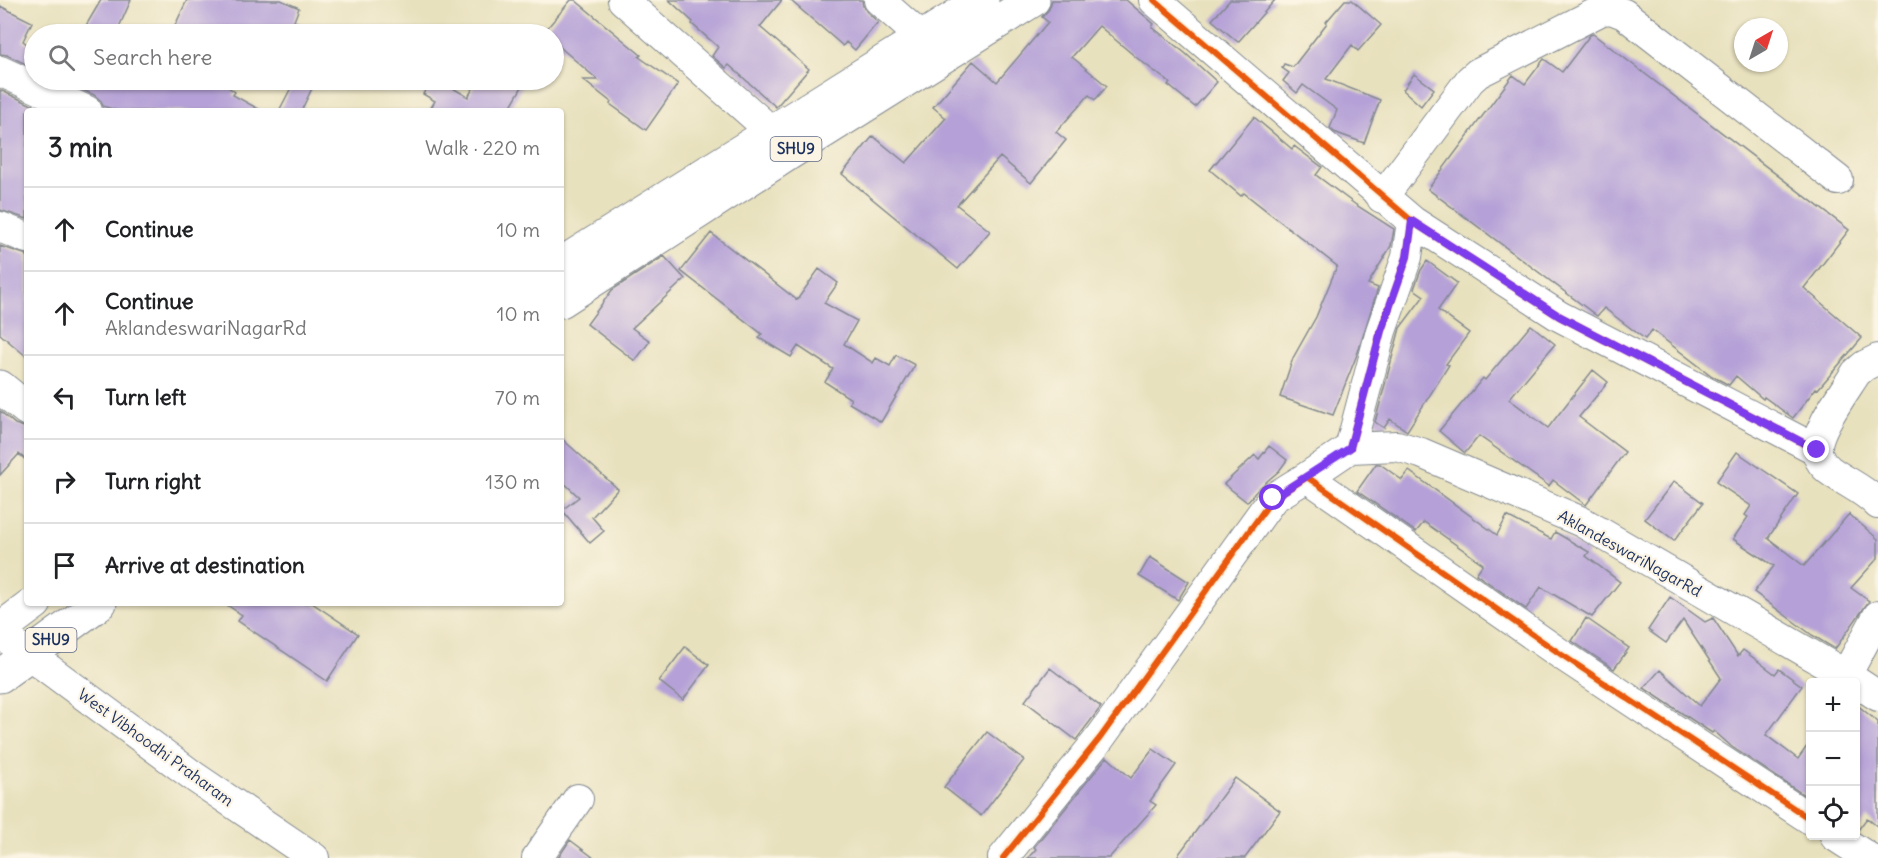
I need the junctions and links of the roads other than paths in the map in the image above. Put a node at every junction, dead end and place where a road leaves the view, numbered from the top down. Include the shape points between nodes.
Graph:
1 (623, 0) edge
2 (879, 0) edge
3 (982, 0) edge
4 (1033, 0) edge
5 (1154, 0) edge
6 (922, 38) junction
7 (0, 71) edge
8 (24, 82) edge
9 (41, 90) edge
10 (80, 108) edge
11 (771, 131) junction
12 (1838, 180) dead end
13 (1382, 198) junction
14 (1412, 221) junction
15 (0, 227) edge
16 (24, 237) edge
17 (564, 262) edge
18 (564, 299) edge
19 (1878, 359) edge
20 (0, 387) edge
21 (24, 407) edge
22 (1817, 450) junction
23 (1343, 453) junction
24 (1316, 483) junction
25 (1878, 504) edge
26 (31, 606) edge
27 (96, 606) edge
28 (1878, 616) edge
29 (0, 631) edge
30 (30, 656) junction
31 (1846, 675) junction
32 (0, 676) edge
33 (1878, 696) edge
34 (578, 799) dead end
35 (1806, 816) edge
36 (1841, 840) edge
37 (314, 858) edge
38 (537, 858) edge
39 (1003, 858) edge
40 (1869, 858) edge

1 - 11 street
2 - 6 street
3 - 6 main road
4 - 18 main road, SHU9
5 - 13 street
6 - 11 main road
7 - 8 street
9 - 10 street
11 - 17 main road
12 - 13 street via 1624,14 1611,9 1602,10 1478,73
13 - 14 street
14 - 22 street via 1559,316
14 - 23 street via 1407,257
15 - 16 street
19 - 22 street via 1856,373 1821,430
20 - 21 main road
22 - 25 street via 1827,468
23 - 24 street
23 - 31 street, AklandeswariNagarRd via 1397,446 1582,522
24 - 35 street via 1562,655
24 - 39 street via 1273,498 1100,738
26 - 29 main road, SHU9
27 - 30 main road, SHU9
28 - 31 street
29 - 30 street, West Vibhoodhi Praharam
30 - 32 main road, SHU9
30 - 37 street, West Vibhoodhi Praharam via 196,778
31 - 33 street, AklandeswariNagarRd
34 - 38 street
36 - 40 street

